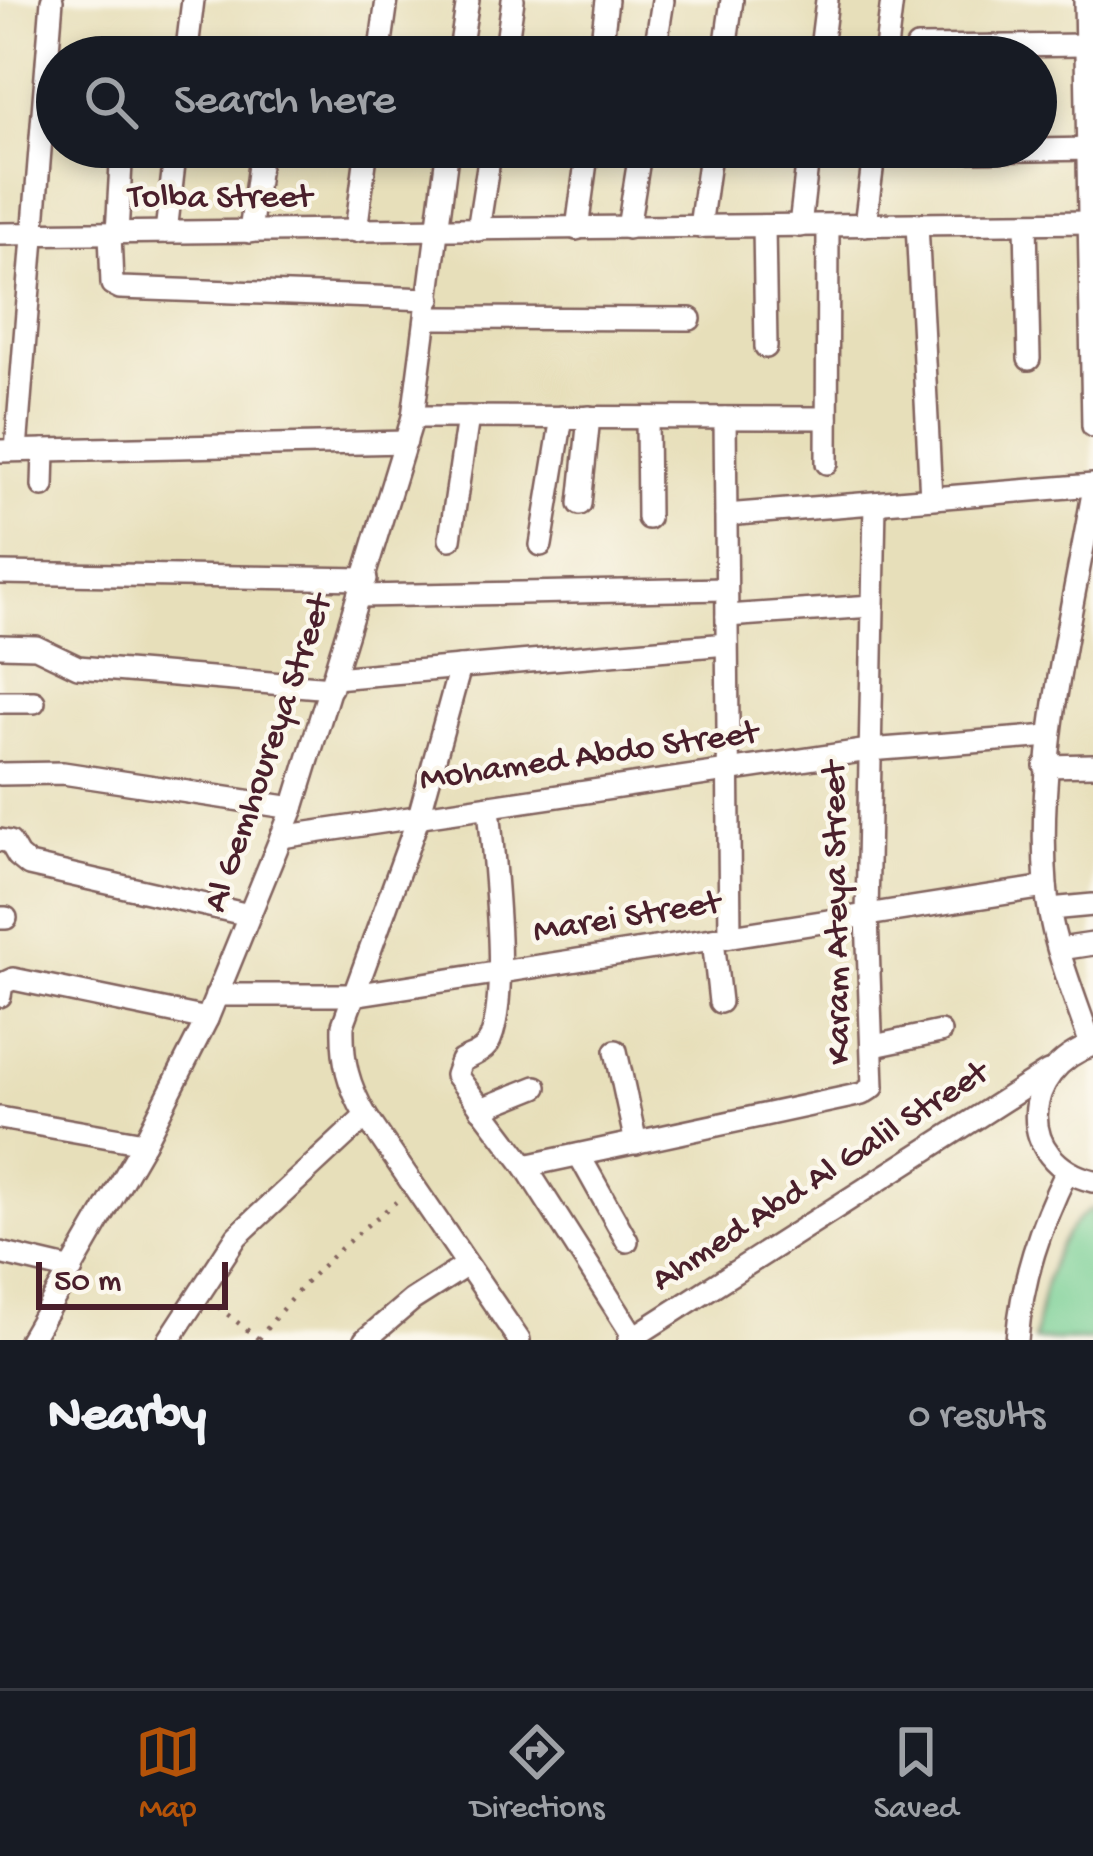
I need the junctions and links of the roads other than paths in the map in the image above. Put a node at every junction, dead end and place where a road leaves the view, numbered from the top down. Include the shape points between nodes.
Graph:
1 (52, 0) edge
2 (193, 0) edge
3 (387, 0) edge
4 (468, 0) edge
5 (513, 0) edge
6 (607, 0) edge
7 (663, 0) edge
8 (732, 0) edge
9 (827, 0) edge
10 (892, 0) edge
11 (1085, 0) edge
12 (52, 36) edge
13 (189, 36) edge
14 (382, 36) edge
15 (462, 36) edge
16 (508, 36) edge
17 (603, 36) edge
18 (657, 36) edge
19 (727, 36) edge
20 (823, 36) edge
21 (888, 36) edge
22 (1086, 38) edge
23 (1057, 150) edge
24 (1089, 150) edge
25 (40, 168) edge
26 (121, 168) edge
27 (174, 168) edge
28 (259, 168) edge
29 (364, 168) edge
30 (446, 168) edge
31 (488, 168) edge
32 (585, 168) edge
33 (638, 168) edge
34 (708, 168) edge
35 (807, 168) edge
36 (872, 168) edge
37 (1090, 222) edge
38 (1026, 223) junction
39 (917, 224) junction
40 (866, 225) junction
41 (764, 226) junction
42 (800, 226) junction
43 (828, 226) junction
44 (700, 227) junction
45 (628, 228) junction
46 (577, 229) junction
47 (478, 230) junction
48 (356, 231) junction
49 (440, 231) junction
50 (166, 232) junction
51 (250, 232) junction
52 (33, 233) junction
53 (113, 233) junction
54 (0, 234) edge
55 (429, 309) junction
56 (690, 319) dead end
57 (766, 346) dead end
58 (1028, 359) dead end
59 (413, 417) junction
60 (468, 417) junction
61 (562, 417) junction
62 (589, 417) junction
63 (647, 418) junction
64 (725, 418) junction
65 (827, 418) junction
66 (1093, 426) edge
67 (406, 442) junction
68 (8, 450) edge
69 (44, 450) junction
70 (827, 463) dead end
71 (44, 486) dead end
72 (1093, 489) edge
73 (931, 498) junction
74 (875, 503) junction
75 (580, 504) dead end
76 (726, 515) junction
77 (648, 518) dead end
78 (450, 539) dead end
79 (541, 545) dead end
80 (0, 573) edge
81 (363, 587) junction
82 (726, 589) junction
83 (872, 606) junction
84 (727, 616) junction
85 (727, 644) junction
86 (0, 646) edge
87 (460, 667) junction
88 (333, 683) junction
89 (0, 702) edge
90 (34, 702) dead end
91 (1050, 736) junction
92 (869, 750) junction
93 (1045, 766) junction
94 (1093, 766) edge
95 (728, 771) junction
96 (0, 774) edge
97 (489, 806) junction
98 (293, 808) junction
99 (419, 816) junction
100 (281, 837) junction
101 (0, 840) edge
102 (1048, 898) junction
103 (1093, 904) edge
104 (249, 915) junction
105 (867, 915) junction
106 (721, 938) junction
107 (1093, 944) edge
108 (1060, 949) junction
109 (499, 972) junction
110 (7, 988) edge
111 (352, 994) junction
112 (217, 995) junction
113 (720, 1002) dead end
114 (207, 1019) junction
115 (940, 1032) dead end
116 (1092, 1045) edge
117 (874, 1046) junction
118 (616, 1051) dead end
119 (1048, 1072) junction
120 (536, 1088) dead end
121 (481, 1109) junction
122 (366, 1116) junction
123 (0, 1118) edge
124 (144, 1143) junction
125 (636, 1143) junction
126 (579, 1155) junction
127 (525, 1166) junction
128 (1066, 1171) junction
129 (1093, 1181) edge
130 (627, 1241) dead end
131 (0, 1253) edge
132 (467, 1265) junction
133 (72, 1270) junction
134 (1012, 1336) edge
135 (631, 1338) edge
136 (30, 1340) edge
137 (169, 1340) edge
138 (365, 1340) edge
139 (519, 1340) edge

1 - 12 street
2 - 13 street
3 - 14 street
4 - 15 street
5 - 16 street
6 - 17 street
7 - 18 street
8 - 19 street
9 - 20 street
10 - 21 street
11 - 22 street
22 - 24 street
23 - 24 street
24 - 37 street
25 - 52 street
26 - 53 street
27 - 50 street
28 - 51 street
29 - 48 street
30 - 49 street, Al Gemhoureya Street
31 - 47 street
32 - 46 street
33 - 45 street
34 - 44 street
35 - 42 street
36 - 40 street
37 - 38 street, Tolba Street
37 - 66 street
38 - 39 street, Tolba Street
38 - 58 street
39 - 40 street, Tolba Street
39 - 73 street
40 - 43 street, Tolba Street
41 - 42 street, Tolba Street
41 - 44 street, Tolba Street
41 - 57 street
42 - 43 street, Tolba Street
43 - 65 street
44 - 45 street, Tolba Street
45 - 46 street, Tolba Street
46 - 47 street, Tolba Street
47 - 49 street, Tolba Street
48 - 49 street, Tolba Street
48 - 51 street, Tolba Street
49 - 55 street, Al Gemhoureya Street
50 - 51 street, Tolba Street
50 - 53 street, Tolba Street
52 - 53 street, Tolba Street
52 - 54 street, Tolba Street
52 - 68 street
53 - 55 street via 110,274 120,288
55 - 56 street
55 - 59 street, Al Gemhoureya Street
59 - 60 street
59 - 67 street, Al Gemhoureya Street
60 - 61 street
60 - 78 street
61 - 62 street
61 - 79 street
62 - 63 street
62 - 75 street
63 - 64 street
63 - 77 street
64 - 65 street
64 - 76 street
65 - 70 street
67 - 69 street
67 - 81 street, Al Gemhoureya Street
68 - 69 street
69 - 71 street
72 - 73 street
72 - 91 street
73 - 74 street
74 - 76 street
74 - 83 street, Karam Ateya Street
76 - 82 street
80 - 81 street
81 - 82 street
81 - 88 street, Al Gemhoureya Street
82 - 84 street
83 - 84 street
83 - 92 street, Karam Ateya Street
84 - 85 street
85 - 87 street
85 - 95 street
86 - 88 street via 36,647 78,667
87 - 88 street
87 - 99 street
88 - 98 street, Al Gemhoureya Street
89 - 90 street
91 - 92 street, Mohamed Abdo Street
91 - 93 street
92 - 95 street, Mohamed Abdo Street
92 - 105 street, Karam Ateya Street
93 - 94 street
93 - 102 street
95 - 97 street, Mohamed Abdo Street
95 - 106 street
96 - 98 street via 63,773
97 - 99 street, Mohamed Abdo Street
97 - 109 street
98 - 100 street, Al Gemhoureya Street
99 - 100 street, Mohamed Abdo Street
99 - 111 street
100 - 104 street, Al Gemhoureya Street
101 - 104 street via 29,865
102 - 103 street, Marei Street
102 - 105 street, Marei Street
102 - 108 street
104 - 112 street, Al Gemhoureya Street
105 - 106 street, Marei Street
105 - 117 street, Karam Ateya Street
106 - 109 street, Marei Street
106 - 113 street
107 - 108 street
108 - 116 street
109 - 111 street, Marei Street
109 - 121 street via 492,1036 456,1070
110 - 114 street
111 - 112 street, Marei Street
111 - 122 street via 343,1057
112 - 114 street, Al Gemhoureya Street
114 - 124 street, Al Gemhoureya Street
115 - 117 street
116 - 119 street, Ahmed Abd Al Galil Street
117 - 125 street, Karam Ateya Street via 873,1088 862,1094
118 - 125 street
119 - 128 street via 1037,1125
119 - 135 street, Ahmed Abd Al Galil Street
120 - 121 street
121 - 127 street
122 - 132 street
122 - 137 street via 237,1236
123 - 124 street
124 - 133 street, Al Gemhoureya Street
125 - 126 street, Karam Ateya Street
126 - 127 street, Karam Ateya Street
126 - 130 street
127 - 135 street
128 - 129 street
128 - 134 street via 1043,1221
131 - 133 street
132 - 138 street
132 - 139 street
133 - 136 street, Al Gemhoureya Street

